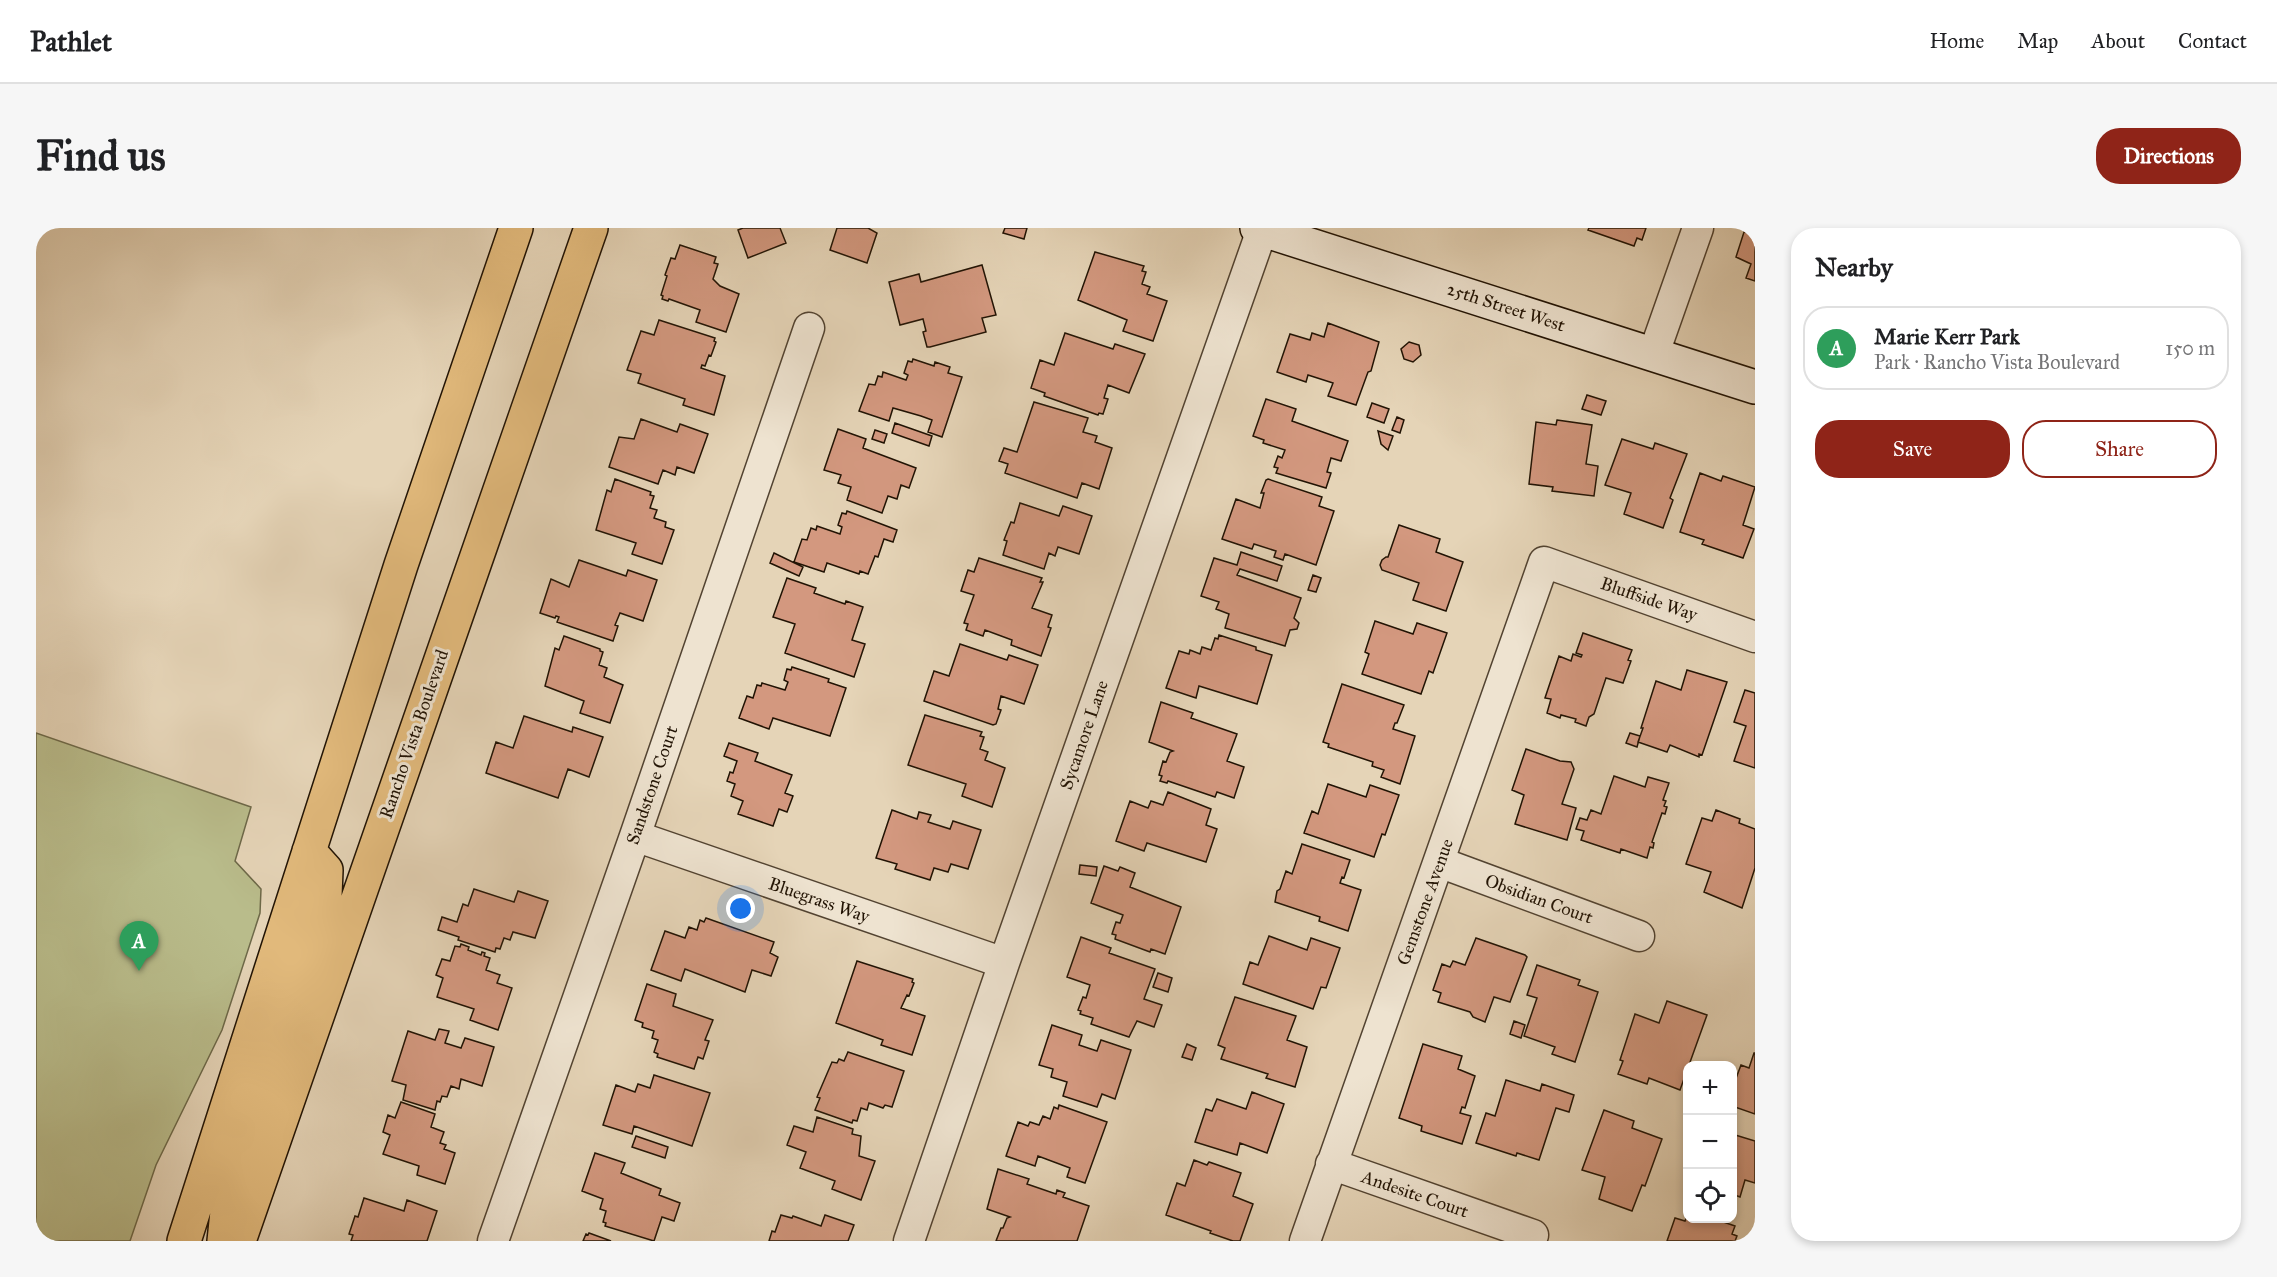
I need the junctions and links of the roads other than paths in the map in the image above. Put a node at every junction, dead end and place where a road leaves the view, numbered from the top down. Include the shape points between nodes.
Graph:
1 (516, 228) edge
2 (591, 228) edge
3 (1698, 228) edge
4 (1260, 229) edge
5 (809, 328) dead end
6 (1654, 353) junction
7 (1755, 387) edge
8 (1544, 562) joint
9 (1755, 637) edge
10 (635, 836) junction
11 (309, 851) junction
12 (1439, 862) junction
13 (1639, 936) dead end
14 (1004, 963) junction
15 (1331, 1164) junction
16 (1533, 1235) dead end
17 (184, 1241) edge
18 (224, 1241) edge
19 (239, 1241) edge
20 (493, 1241) edge
21 (909, 1241) edge
22 (1305, 1241) edge

1 - 11 main road
2 - 19 main road, Rancho Vista Boulevard
3 - 6 street
4 - 6 main road, 25th Street West
4 - 14 street, Sycamore Lane
5 - 10 street, Sandstone Court
6 - 7 main road, 25th Street West
8 - 9 street, Bluffside Way
8 - 12 street, Gemstone Avenue
10 - 14 street, Bluegrass Way
10 - 20 street, Sandstone Court
11 - 17 main road
11 - 18 main road via 326,870 325,896 228,1202
12 - 13 street, Obsidian Court
12 - 15 street, Gemstone Avenue
14 - 21 street, Sycamore Lane
15 - 16 street, Andesite Court
15 - 22 street, Gemstone Avenue

